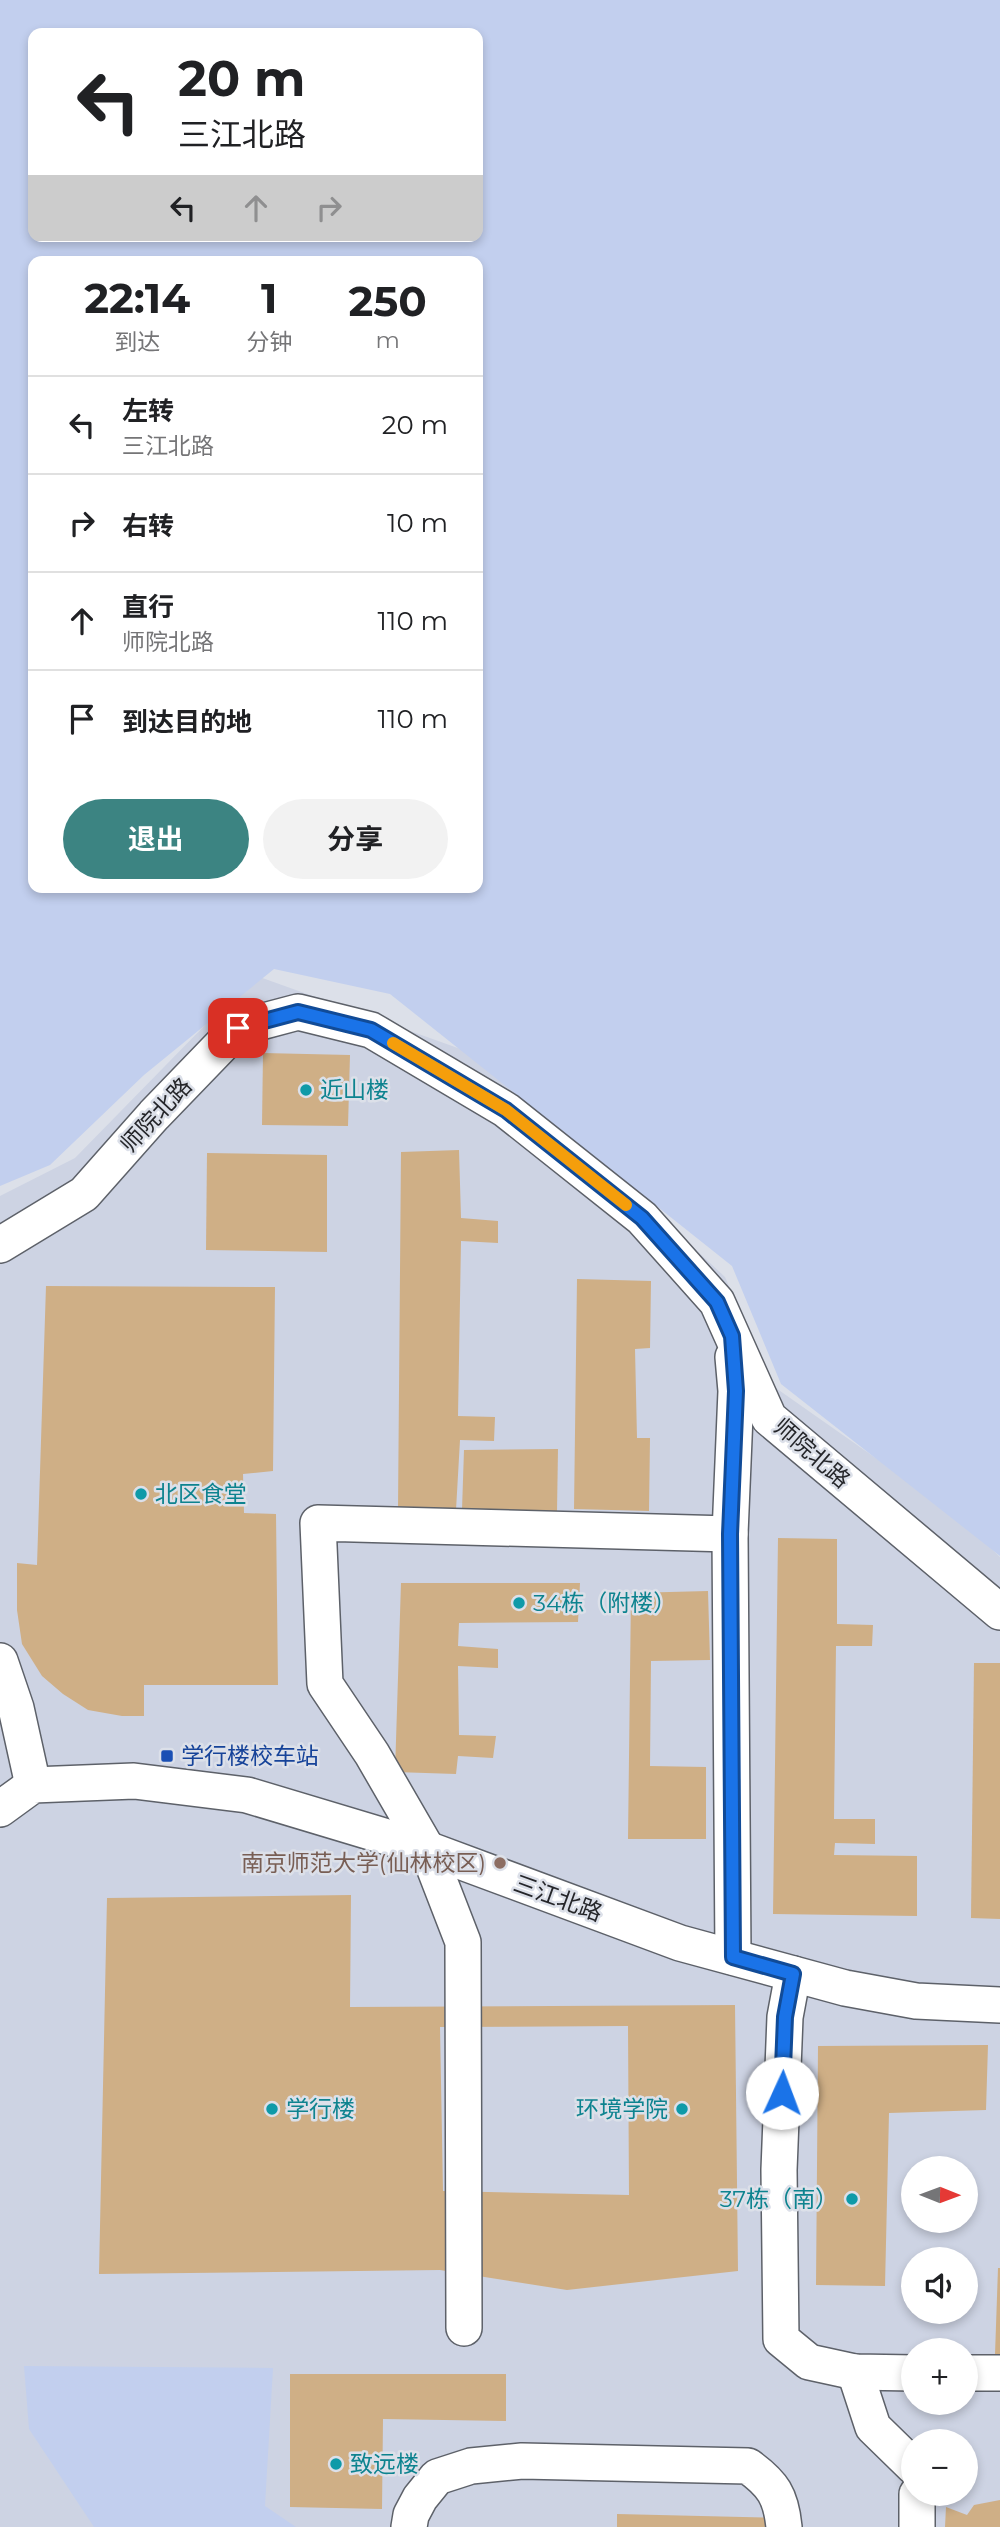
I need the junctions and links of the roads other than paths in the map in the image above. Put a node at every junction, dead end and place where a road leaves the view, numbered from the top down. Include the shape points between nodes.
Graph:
1 (0, 1245) edge
2 (732, 1336) junction
3 (730, 1534) junction
4 (1000, 1612) edge
5 (0, 1661) edge
6 (33, 1785) junction
7 (0, 1809) edge
8 (426, 1849) junction
9 (733, 1957) junction
10 (793, 1974) junction
11 (1000, 2005) edge
12 (464, 2328) dead end
13 (855, 2372) junction
14 (901, 2373) edge
15 (978, 2373) edge
16 (1000, 2373) edge
17 (901, 2454) edge
18 (917, 2506) edge
19 (409, 2527) edge
20 (784, 2527) edge
21 (917, 2527) edge

1 - 2 street, 师院北路 via 84,1194 238,1028 298,1012 371,1030 506,1110 642,1218 717,1302
2 - 3 street via 736,1391
2 - 4 street, 师院北路 via 769,1418
3 - 8 street via 318,1523 325,1684 372,1754
3 - 9 street
5 - 6 street
6 - 7 street
6 - 8 street, 三江北路 via 134,1781 247,1795
8 - 9 street, 三江北路 via 680,1943
8 - 12 street via 463,1942
9 - 10 street, 三江北路
10 - 11 street, 三江北路 via 916,2001
10 - 13 street via 785,2017 779,2170 781,2339 809,2362
13 - 14 street
13 - 17 street via 873,2427
15 - 16 street
18 - 21 street
19 - 20 street via 420,2498 437,2477 471,2466 522,2460 748,2466 768,2481 782,2507

